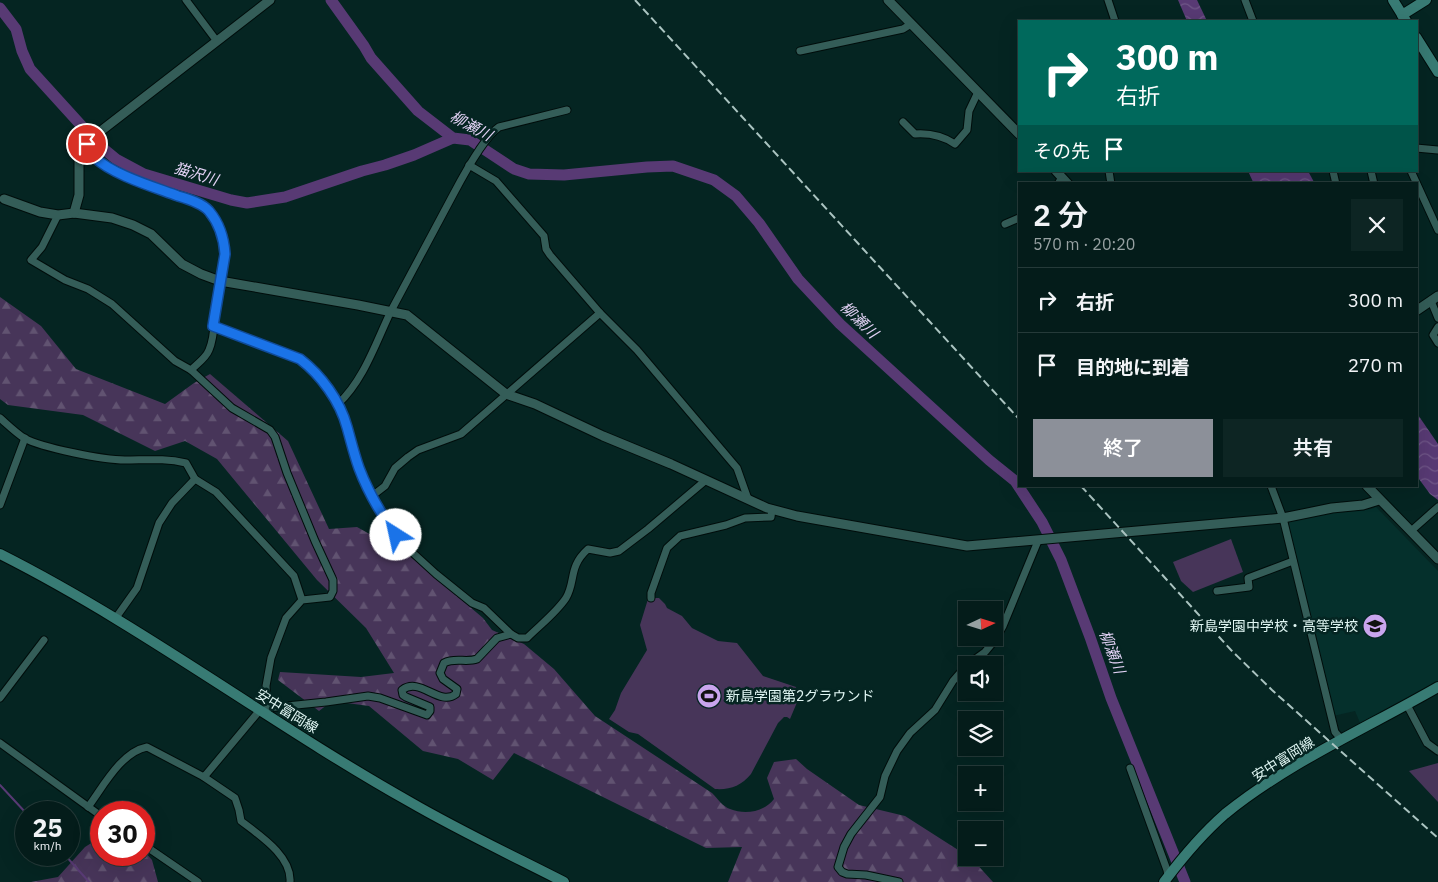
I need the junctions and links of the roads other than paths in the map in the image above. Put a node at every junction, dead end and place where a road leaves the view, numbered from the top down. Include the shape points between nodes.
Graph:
1 (186, 0) edge
2 (270, 0) edge
3 (888, 0) edge
4 (1108, 0) edge
5 (1245, 0) edge
6 (1394, 0) edge
7 (1426, 0) edge
8 (1404, 18) edge
9 (1115, 20) edge
10 (1253, 20) edge
11 (911, 24) junction
12 (216, 40) junction
13 (1418, 41) edge
14 (800, 51) dead end
15 (1438, 72) edge
16 (978, 92) junction
17 (567, 110) dead end
18 (903, 122) dead end
19 (1018, 133) edge
20 (88, 142) junction
21 (1418, 148) edge
22 (1438, 150) edge
23 (472, 162) junction
24 (1418, 186) edge
25 (2, 198) edge
26 (74, 213) junction
27 (58, 215) junction
28 (1018, 218) edge
29 (1005, 224) dead end
30 (1438, 230) edge
31 (220, 281) junction
32 (1435, 298) edge
33 (1418, 310) edge
34 (392, 311) junction
35 (600, 313) junction
36 (1438, 318) edge
37 (213, 326) junction
38 (1438, 327) edge
39 (1438, 343) edge
40 (191, 370) junction
41 (506, 394) junction
42 (338, 404) junction
43 (0, 418) edge
44 (24, 438) junction
45 (195, 479) junction
46 (706, 480) junction
47 (1271, 487) edge
48 (1367, 487) edge
49 (372, 496) junction
50 (748, 499) junction
51 (1379, 500) junction
52 (0, 505) edge
53 (1438, 507) edge
54 (772, 509) junction
55 (1283, 518) junction
56 (1411, 531) junction
57 (1040, 540) junction
58 (0, 554) edge
59 (1438, 559) edge
60 (1293, 561) junction
61 (1217, 591) dead end
62 (651, 598) dead end
63 (302, 600) junction
64 (115, 619) junction
65 (511, 634) junction
66 (44, 640) dead end
67 (979, 656) edge
68 (958, 675) edge
69 (1438, 687) edge
70 (0, 698) edge
71 (1407, 705) junction
72 (264, 709) junction
73 (1342, 740) junction
74 (0, 743) edge
75 (1438, 751) edge
76 (1130, 768) dead end
77 (204, 777) junction
78 (88, 807) joint
79 (155, 853) edge
80 (1167, 878) edge
81 (198, 882) edge
82 (290, 882) edge
83 (564, 882) edge
84 (899, 882) edge

1 - 12 street
2 - 12 street
3 - 11 street
4 - 9 street
5 - 10 street
6 - 8 main road
7 - 8 main road
11 - 14 street via 903,29
11 - 16 street
12 - 20 street
13 - 15 main road
16 - 18 street via 969,111 967,130 955,144 946,138 915,134
16 - 19 street
17 - 23 street via 499,127
20 - 26 street via 79,157 79,195
20 - 31 street via 93,156 105,165 209,210 225,245
21 - 22 street
23 - 34 street
23 - 35 street via 496,181 544,236 550,255
24 - 30 street
25 - 27 street
26 - 27 street
26 - 31 street via 112,218 133,225 151,234 182,264
27 - 40 street via 42,247 31,260 112,304 175,361
28 - 29 street
31 - 34 street
31 - 37 street
32 - 33 street
32 - 36 street
34 - 41 street via 407,315
34 - 42 street via 357,381
35 - 41 street
35 - 50 street via 637,350 737,468
37 - 40 street via 209,352
37 - 42 street via 300,359 311,368
38 - 39 street via 1433,335
40 - 63 street via 232,408 270,430 275,437 333,580 330,597
41 - 46 street
41 - 49 street via 461,434 418,450 395,468 385,486
42 - 49 street
43 - 44 street
44 - 45 street via 89,456 174,460 186,463
44 - 52 street
45 - 63 street via 216,492 294,576
45 - 64 street via 172,503 159,523 137,588
46 - 50 street
46 - 65 street via 619,551 610,553 588,549 575,566 567,597 559,607 528,638
47 - 55 street
48 - 51 street
49 - 65 street via 387,522 412,553 472,602 484,608
50 - 54 street
51 - 55 street
51 - 56 street
53 - 56 street
54 - 57 street via 966,546
54 - 62 street via 770,517 746,518 680,536 667,548
55 - 57 street
55 - 60 street
56 - 59 street
57 - 67 street via 1003,626
58 - 64 main road, 安中富岡線
60 - 61 street via 1248,578 1249,587
60 - 73 street via 1335,732
63 - 72 street via 286,618 271,658
64 - 72 main road, 安中富岡線
65 - 72 street via 497,638 473,661 450,660 444,663 440,673 457,689 451,697 445,698 419,687 402,690 406,697 430,707 427,714 368,696
66 - 70 street
68 - 84 street via 935,710 910,733 897,751 885,776 880,797 851,834 840,859 838,867 847,874
69 - 71 main road, 安中富岡線
71 - 73 main road, 安中富岡線
71 - 75 street via 1427,743
72 - 77 street
72 - 83 main road, 安中富岡線 via 410,802
73 - 80 main road, 安中富岡線 via 1224,815 1184,855
74 - 78 street
76 - 80 street via 1167,870
77 - 78 street via 147,746 138,748 120,764
77 - 82 street via 235,798 241,821 272,845 286,865
79 - 81 street

